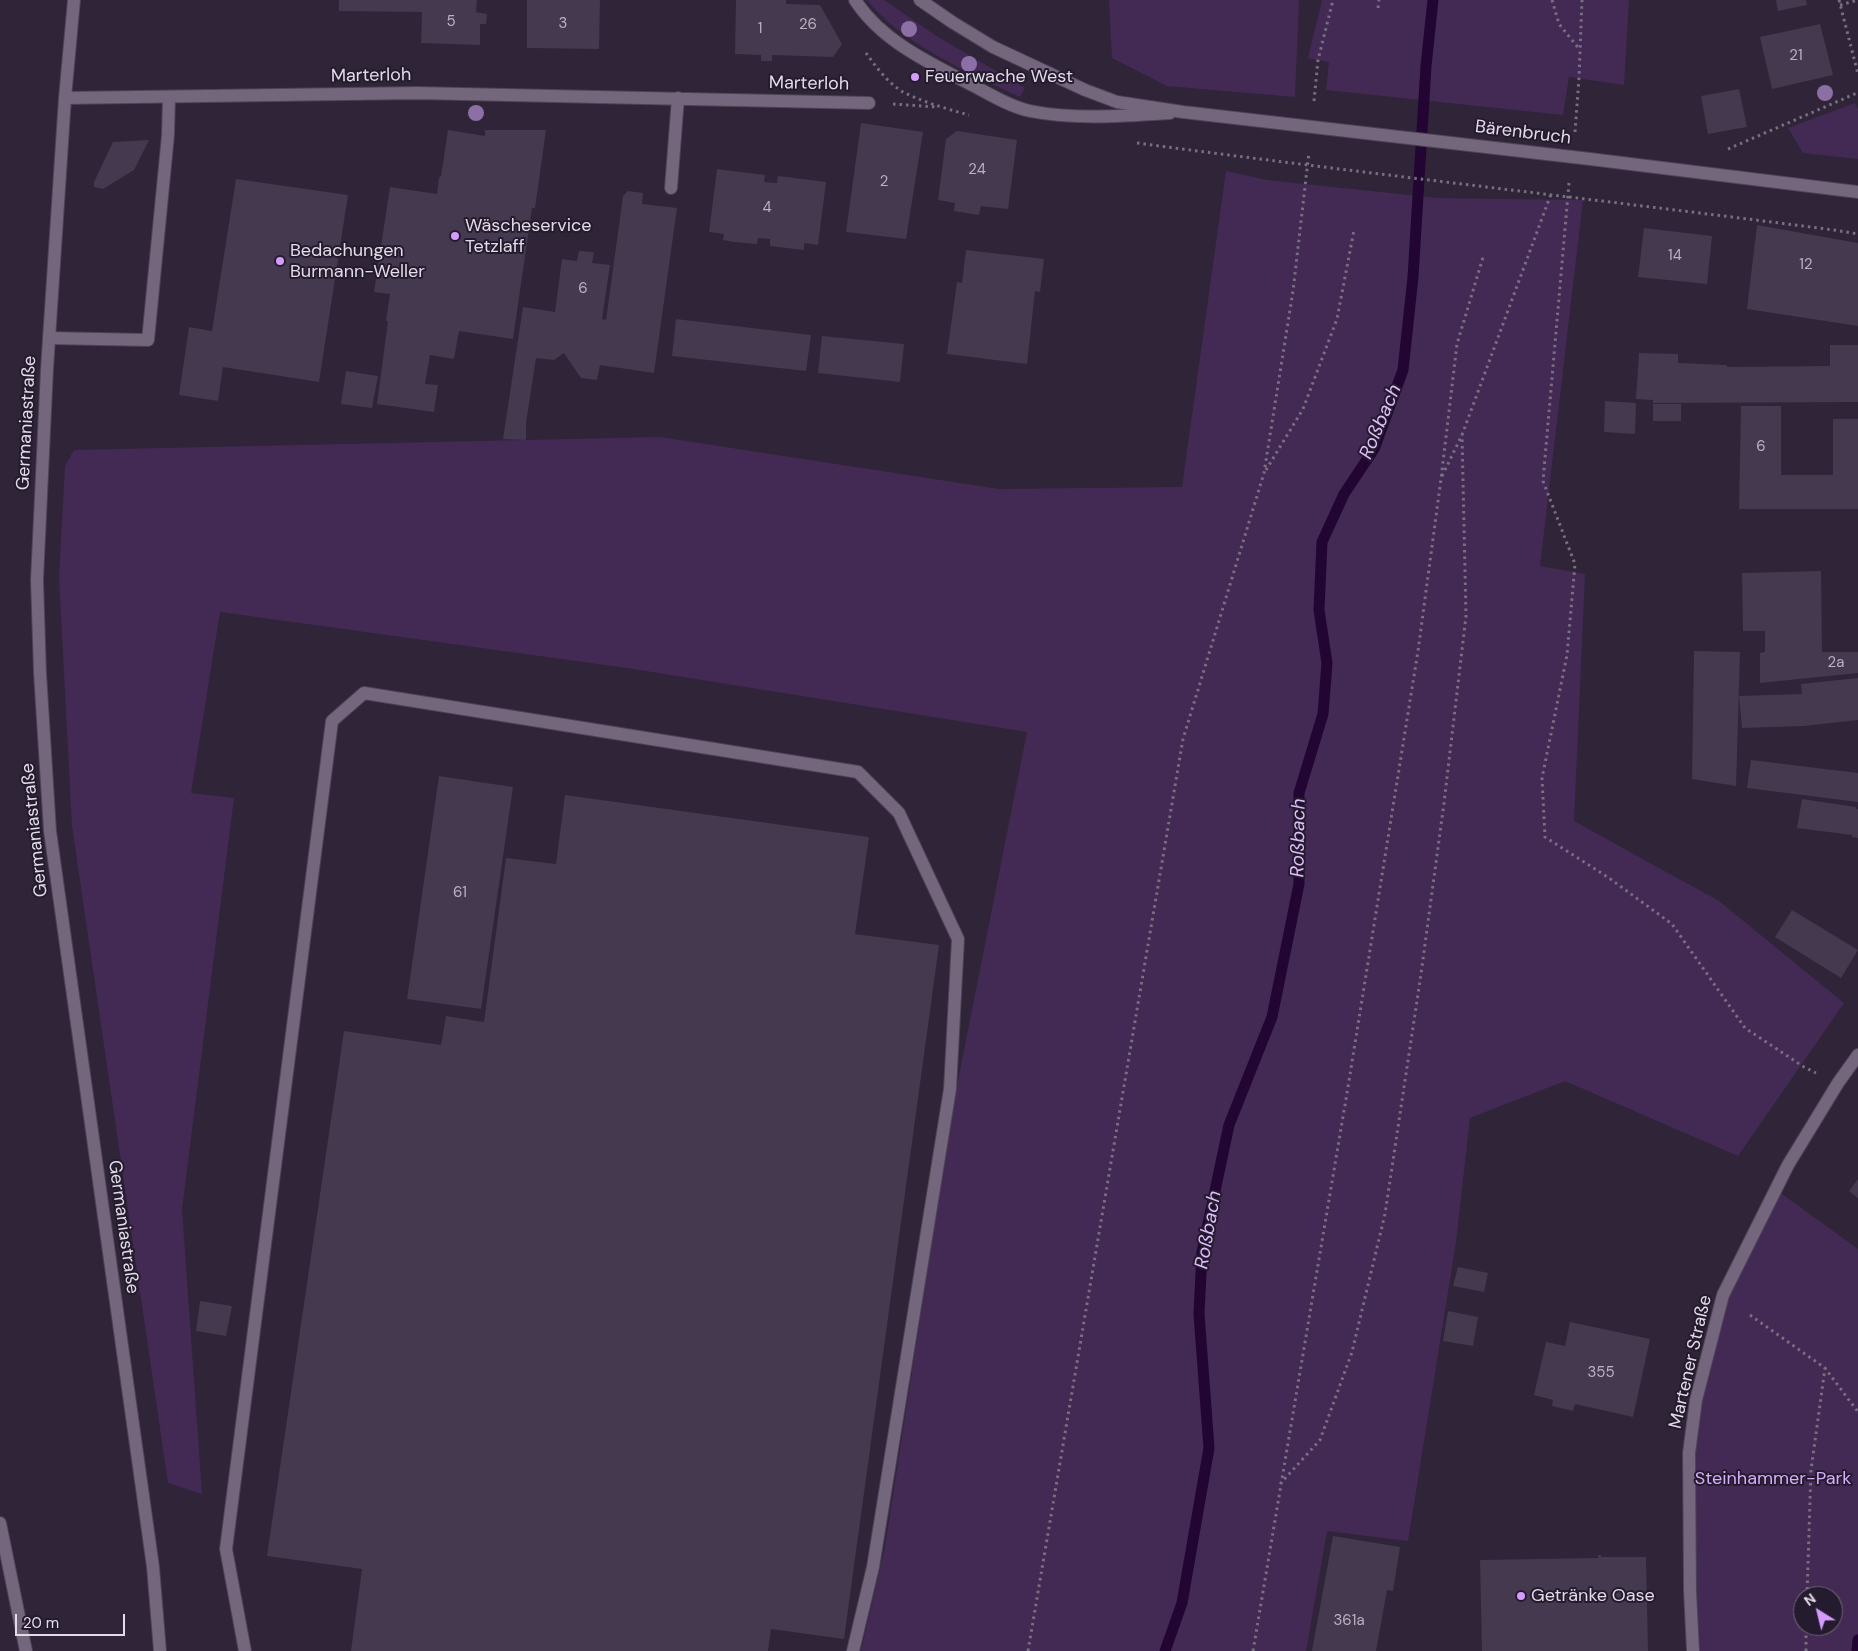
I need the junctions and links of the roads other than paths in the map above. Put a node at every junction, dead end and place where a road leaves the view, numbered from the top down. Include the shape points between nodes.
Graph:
1 (74, 0) edge
2 (855, 0) edge
3 (920, 0) edge
4 (168, 97) junction
5 (65, 98) junction
6 (678, 98) junction
7 (868, 103) road end
8 (1183, 112) junction
9 (671, 188) dead end
10 (1858, 192) edge
11 (49, 338) junction
12 (1858, 1055) edge
13 (0, 1523) edge
14 (26, 1651) edge
15 (160, 1651) edge
16 (245, 1651) edge
17 (853, 1651) edge
18 (1693, 1651) edge

1 - 5 street, Germaniastraße
2 - 8 street, Bärenbruch via 872,22 896,42 982,90 1028,111 1123,116
3 - 8 street, Bärenbruch via 993,47 1085,90 1117,102
4 - 5 street, Marterloh
4 - 6 street, Marterloh via 417,93
4 - 11 street via 168,135 148,340
5 - 11 street, Germaniastraße
6 - 7 street, Marterloh
6 - 9 street
8 - 10 street, Bärenbruch
11 - 15 street, Germaniastraße via 37,580 50,831 153,1567
12 - 18 street, Martener Straße via 1784,1173 1723,1296 1696,1400 1689,1453
13 - 14 street
16 - 17 street via 226,1549 332,721 364,694 858,772 899,813 958,938 950,1088 873,1567

